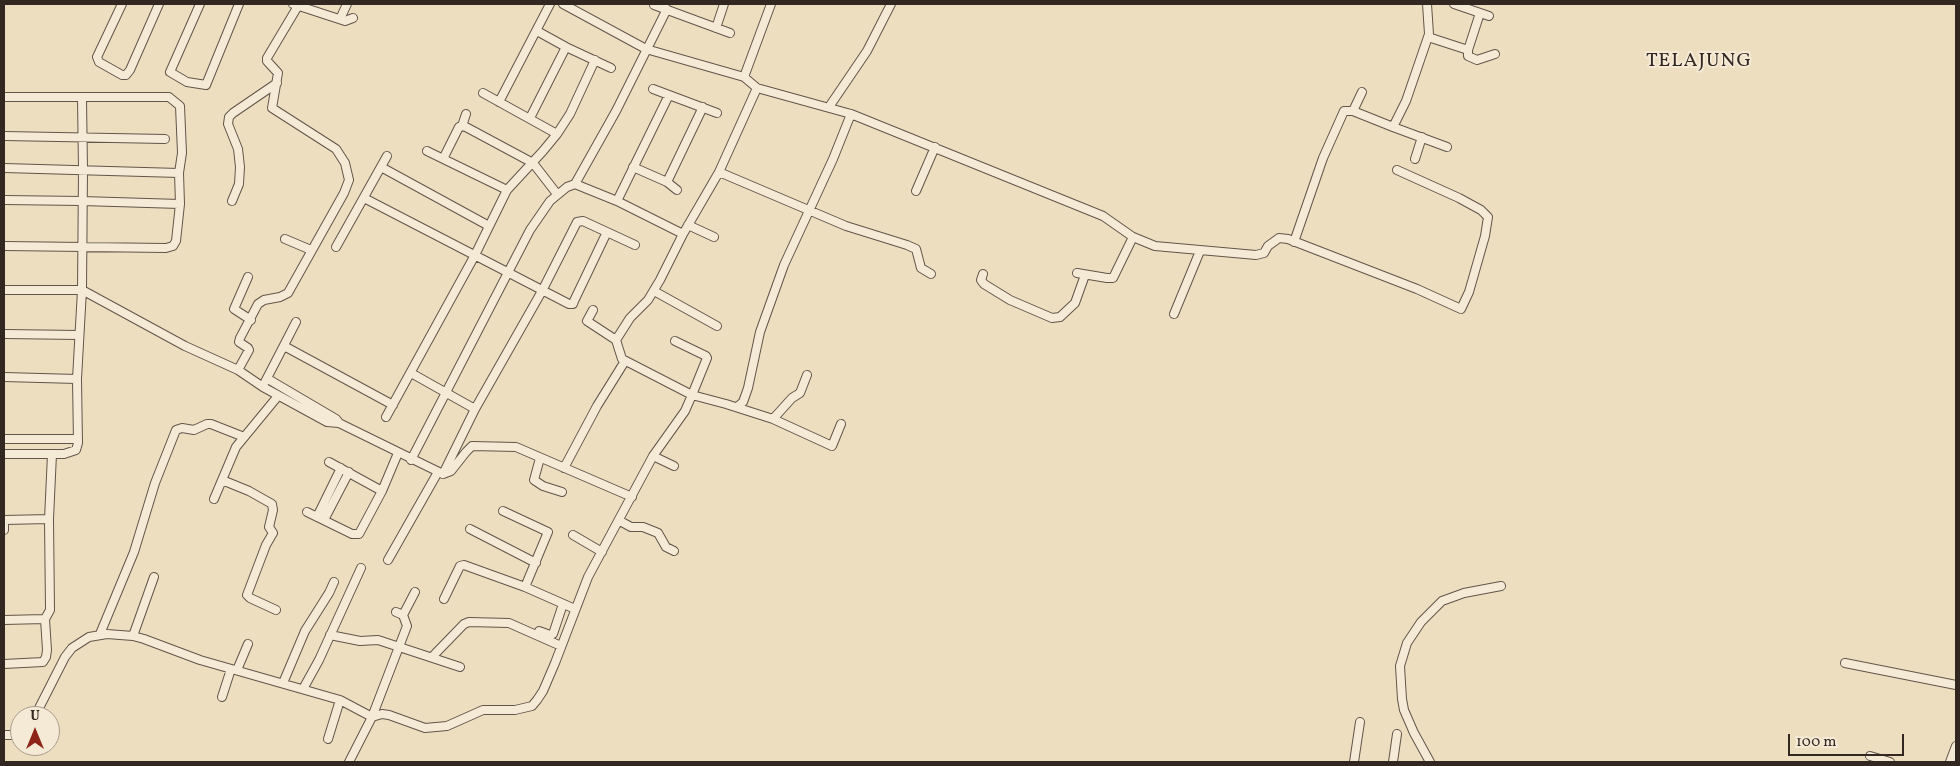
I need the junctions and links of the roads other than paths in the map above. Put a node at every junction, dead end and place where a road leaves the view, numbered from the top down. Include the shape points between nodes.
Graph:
1 (122, 4) edge
2 (159, 4) edge
3 (200, 4) edge
4 (239, 4) edge
5 (347, 4) edge
6 (550, 4) edge
7 (724, 4) edge
8 (771, 4) edge
9 (891, 4) edge
10 (1427, 4) edge
11 (1454, 4) edge
12 (300, 5) edge
13 (568, 5) edge
14 (654, 5) edge
15 (667, 9) junction
16 (1480, 13) junction
17 (1489, 16) dead end
18 (353, 18) dead end
19 (340, 19) junction
20 (716, 28) junction
21 (537, 31) junction
22 (730, 33) dead end
23 (1428, 37) junction
24 (566, 47) junction
25 (646, 49) junction
26 (1468, 50) junction
27 (1495, 54) dead end
28 (595, 60) junction
29 (611, 68) dead end
30 (744, 77) junction
31 (277, 83) junction
32 (757, 88) junction
33 (653, 89) dead end
34 (1362, 92) dead end
35 (483, 94) dead end
36 (669, 95) junction
37 (4, 97) edge
38 (82, 98) junction
39 (498, 102) junction
40 (703, 107) junction
41 (829, 107) junction
42 (1353, 111) junction
43 (717, 112) dead end
44 (466, 114) dead end
45 (851, 114) junction
46 (530, 118) junction
47 (462, 126) junction
48 (1393, 127) junction
49 (557, 134) junction
50 (4, 136) edge
51 (84, 137) junction
52 (1422, 137) junction
53 (165, 139) dead end
54 (934, 147) junction
55 (1447, 147) dead end
56 (427, 151) dead end
57 (387, 156) dead end
58 (444, 157) junction
59 (1415, 160) dead end
60 (533, 164) junction
61 (381, 166) junction
62 (633, 167) junction
63 (4, 168) edge
64 (84, 170) junction
65 (1397, 170) dead end
66 (719, 172) junction
67 (179, 173) junction
68 (667, 182) junction
69 (575, 184) junction
70 (507, 190) junction
71 (676, 190) dead end
72 (916, 191) dead end
73 (557, 194) junction
74 (364, 198) junction
75 (4, 200) edge
76 (82, 201) junction
77 (232, 201) dead end
78 (617, 201) junction
79 (180, 204) junction
80 (809, 211) junction
81 (688, 225) junction
82 (489, 226) junction
83 (607, 232) junction
84 (683, 234) junction
85 (714, 237) dead end
86 (1133, 237) junction
87 (285, 239) dead end
88 (1294, 242) junction
89 (636, 245) dead end
90 (4, 246) edge
91 (82, 246) junction
92 (336, 247) dead end
93 (311, 250) junction
94 (1200, 251) junction
95 (475, 255) junction
96 (508, 273) junction
97 (931, 274) dead end
98 (983, 274) dead end
99 (248, 277) dead end
100 (4, 290) edge
101 (82, 290) junction
102 (542, 290) junction
103 (654, 291) junction
104 (593, 310) dead end
105 (1174, 314) dead end
106 (251, 320) junction
107 (296, 322) dead end
108 (717, 326) dead end
109 (4, 334) edge
110 (80, 335) junction
111 (616, 340) junction
112 (675, 341) dead end
113 (284, 346) junction
114 (625, 361) junction
115 (238, 370) junction
116 (411, 372) junction
117 (807, 375) dead end
118 (4, 377) edge
119 (77, 379) junction
120 (268, 379) junction
121 (262, 387) junction
122 (446, 391) junction
123 (692, 395) junction
124 (278, 396) junction
125 (393, 405) junction
126 (737, 407) junction
127 (476, 409) junction
128 (386, 417) dead end
129 (773, 419) junction
130 (339, 423) junction
131 (842, 424) dead end
132 (244, 438) junction
133 (4, 439) edge
134 (78, 439) junction
135 (398, 453) junction
136 (4, 454) edge
137 (52, 454) junction
138 (653, 456) junction
139 (540, 458) junction
140 (411, 460) junction
141 (329, 462) dead end
142 (674, 466) dead end
143 (341, 468) junction
144 (564, 468) junction
145 (349, 472) junction
146 (440, 473) junction
147 (222, 480) junction
148 (382, 491) junction
149 (562, 492) dead end
150 (632, 496) junction
151 (214, 499) dead end
152 (503, 511) dead end
153 (307, 512) dead end
154 (321, 518) junction
155 (49, 519) junction
156 (4, 520) edge
157 (620, 521) junction
158 (470, 529) dead end
159 (4, 530) edge
160 (573, 536) dead end
161 (674, 551) dead end
162 (602, 552) junction
163 (388, 560) dead end
164 (536, 563) junction
165 (361, 568) dead end
166 (154, 577) dead end
167 (334, 582) dead end
168 (1501, 586) dead end
169 (525, 587) junction
170 (415, 592) dead end
171 (444, 600) dead end
172 (563, 604) junction
173 (575, 609) junction
174 (276, 610) dead end
175 (4, 620) edge
176 (45, 620) junction
177 (531, 632) junction
178 (100, 634) junction
179 (330, 635) junction
180 (133, 636) junction
181 (248, 644) dead end
182 (400, 646) junction
183 (562, 646) junction
184 (432, 657) junction
185 (1845, 663) dead end
186 (4, 664) edge
187 (460, 667) dead end
188 (234, 669) junction
189 (283, 683) junction
190 (1956, 685) edge
191 (303, 689) junction
192 (222, 696) dead end
193 (340, 700) junction
194 (39, 706) edge
195 (372, 717) junction
196 (1360, 722) dead end
197 (1397, 734) dead end
198 (328, 739) dead end
199 (1956, 746) edge
200 (1870, 756) dead end
201 (349, 762) edge
202 (1354, 762) edge
203 (1393, 762) edge
204 (1430, 762) edge
205 (1890, 762) edge
206 (1950, 762) edge

1 - 2 street via 97,57 99,62 122,75 130,70
3 - 4 street via 170,72 187,82 206,85
5 - 19 street
6 - 21 street
7 - 20 street
8 - 30 street
9 - 41 street via 867,51
10 - 23 street
11 - 16 street
12 - 19 street
12 - 31 street via 267,58 278,73
13 - 25 street
14 - 15 street
15 - 20 street
15 - 25 street
16 - 17 street
16 - 26 street
18 - 19 street
20 - 22 street
21 - 24 street
21 - 39 street
23 - 26 street
23 - 48 street via 1406,102
24 - 28 street
24 - 46 street
25 - 30 street
25 - 69 street
26 - 27 street via 1468,56 1477,60
28 - 29 street
28 - 49 street
30 - 32 street
31 - 77 street via 229,118 240,168 239,184
31 - 93 street via 272,104 274,111 336,149 348,172 348,186
32 - 41 street
32 - 66 street
33 - 36 street
34 - 42 street
35 - 39 street
36 - 40 street
36 - 62 street
37 - 38 street
38 - 51 street
38 - 67 street via 155,96 169,97 176,102 182,119
39 - 46 street
40 - 43 street
40 - 68 street
41 - 45 street
42 - 48 street
42 - 88 street via 1344,111 1323,158
44 - 47 street
45 - 54 street
45 - 80 street
46 - 49 street
47 - 58 street
47 - 60 street
48 - 52 street
49 - 60 street
50 - 51 street
51 - 53 street
51 - 64 street
52 - 55 street
52 - 59 street
54 - 72 street
54 - 86 street via 1103,216
56 - 58 street
57 - 61 street
58 - 70 street
60 - 70 street
60 - 73 street
61 - 74 street
61 - 82 street
62 - 68 street
62 - 78 street
63 - 64 street
64 - 67 street
64 - 76 street
65 - 88 street via 1459,198 1488,217 1486,236 1462,309
66 - 80 street
66 - 81 street
67 - 79 street
68 - 71 street
69 - 73 street
69 - 78 street
70 - 82 street
73 - 96 street via 530,230
74 - 92 street
74 - 95 street
75 - 76 street
76 - 79 street
76 - 91 street
78 - 84 street
79 - 91 street via 176,241 170,247
80 - 97 street via 907,244 917,251 921,268
80 - 126 street via 784,265 760,332 748,388 743,402
81 - 84 street
81 - 85 street
82 - 95 street
83 - 89 street
83 - 102 street via 583,221 577,222
83 - 102 street via 573,304
84 - 103 street
86 - 94 street via 1155,246
86 - 98 street via 1113,278 1081,274 1075,303 1060,317 1052,318 1010,300 984,284 981,280
87 - 93 street
88 - 94 street via 1279,238 1264,253 1256,255
90 - 91 street
91 - 101 street
93 - 106 street via 288,293 258,304
94 - 105 street
95 - 96 street
95 - 116 street
96 - 102 street
96 - 122 street
99 - 106 street via 234,309
100 - 101 street
101 - 110 street
101 - 115 street via 184,346
102 - 127 street
103 - 108 street
103 - 111 street
104 - 111 street via 587,321
106 - 115 street via 240,338 249,350
107 - 113 street
109 - 110 street
110 - 119 street
111 - 114 street
112 - 123 street via 706,356
113 - 120 street
113 - 125 street
114 - 123 street
114 - 144 street
115 - 121 street
116 - 122 street
116 - 125 street
117 - 129 street via 800,393
118 - 119 street
119 - 134 street
120 - 121 street
120 - 130 street
121 - 124 street
122 - 127 street
122 - 140 street
123 - 126 street
123 - 138 street
124 - 130 street via 327,422
124 - 132 street
125 - 128 street
126 - 129 street
127 - 146 street
129 - 131 street via 832,446
130 - 135 street
132 - 147 street via 232,454
132 - 178 street via 211,424 194,430 176,430 155,483 134,552
133 - 134 street
134 - 137 street via 76,450 71,454
135 - 140 street
135 - 148 street
136 - 137 street
137 - 155 street
138 - 142 street
138 - 150 street
139 - 144 street
139 - 146 street via 516,446 474,446 451,471
139 - 149 street via 534,480
140 - 146 street
141 - 143 street
143 - 145 street
143 - 154 street
144 - 150 street
145 - 148 street
145 - 154 street
146 - 163 street
147 - 151 street
147 - 174 street via 272,504 269,528 273,533 247,595
148 - 154 street via 359,534 352,534
150 - 157 street
152 - 164 street via 548,532
153 - 154 street
155 - 156 street
155 - 176 street via 50,610
156 - 159 street
157 - 161 street via 658,533 666,546
157 - 162 street
158 - 164 street
160 - 162 street
162 - 173 street
164 - 169 street
165 - 179 street
166 - 180 street
167 - 189 street via 305,631
168 - 204 street via 1442,601 1421,622 1407,643 1400,666 1404,710
169 - 171 street via 461,565
169 - 172 street
170 - 182 street via 400,614 407,626
172 - 173 street
172 - 177 street via 553,634 534,629
173 - 183 street
175 - 176 street
176 - 186 street via 47,650 43,662
177 - 183 street
177 - 184 street via 509,623 469,622
178 - 180 street
178 - 194 street via 80,642 65,657
179 - 182 street via 360,641 378,640
179 - 191 street
180 - 188 street
181 - 188 street
182 - 184 street
182 - 195 street
183 - 195 street via 543,691 532,706 515,710 482,710 436,728 425,728 382,714
184 - 187 street
185 - 190 street
188 - 189 street
188 - 192 street
189 - 191 street
191 - 193 street
193 - 195 street
193 - 198 street
195 - 201 street
196 - 202 street
197 - 203 street
199 - 206 street
200 - 205 street

